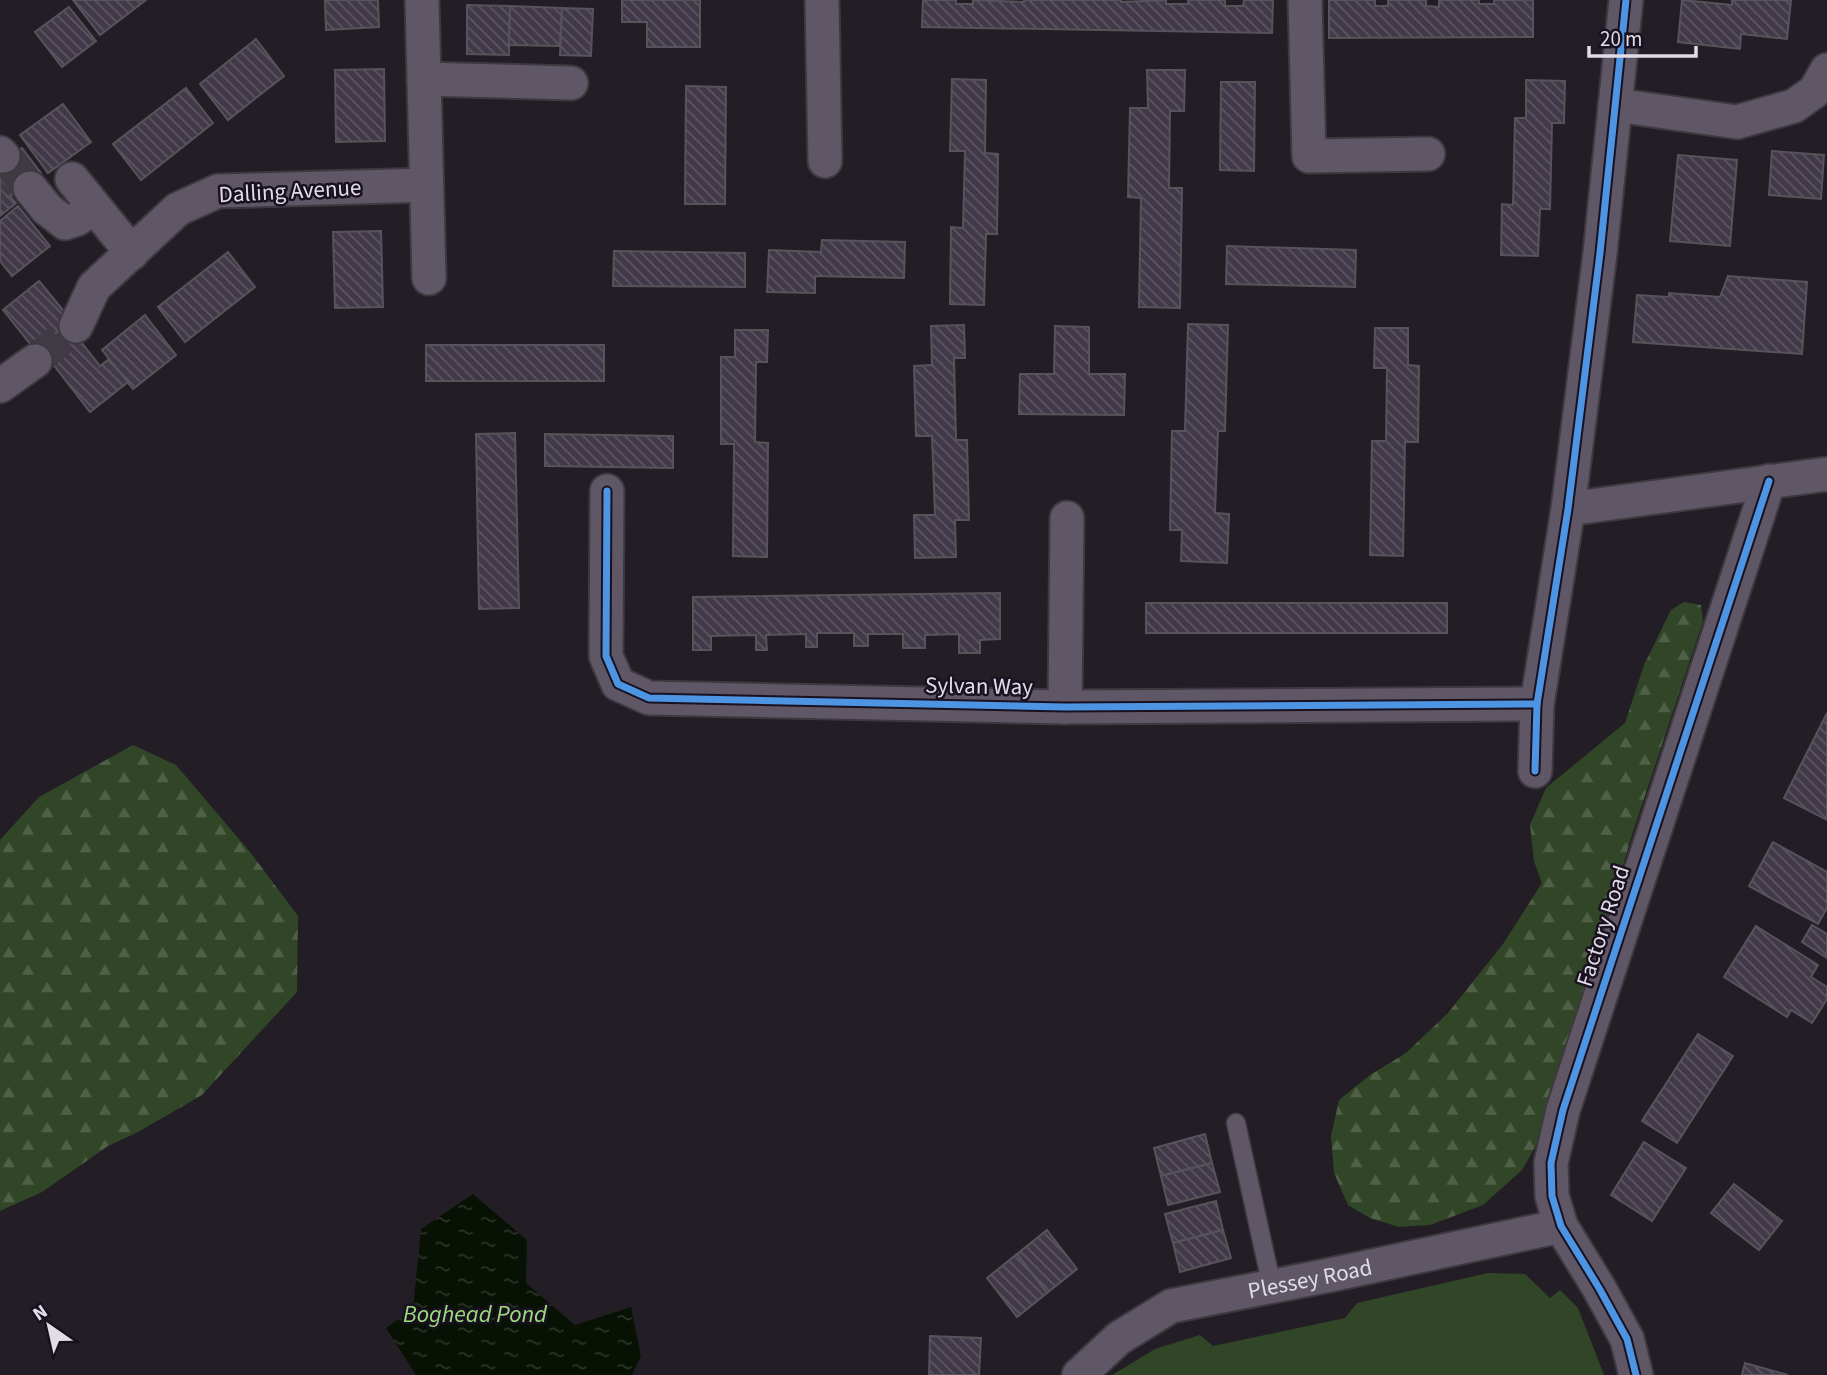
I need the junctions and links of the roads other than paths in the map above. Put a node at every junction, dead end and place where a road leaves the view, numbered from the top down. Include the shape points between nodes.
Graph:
1 (422, 0) edge
2 (822, 0) edge
3 (1305, 0) edge
4 (1626, 0) edge
5 (1827, 70) edge
6 (424, 79) junction
7 (570, 83) dead end
8 (1615, 105) junction
9 (1428, 153) dead end
10 (825, 161) dead end
11 (72, 179) dead end
12 (426, 185) junction
13 (30, 188) tunnel mouth
14 (95, 208) junction
15 (132, 253) junction
16 (429, 278) dead end
17 (76, 326) tunnel mouth
18 (35, 361) tunnel mouth
19 (0, 386) edge
20 (1827, 474) edge
21 (1769, 481) junction
22 (607, 491) dead end
23 (1568, 509) junction
24 (1067, 518) dead end
25 (1537, 704) junction
26 (1065, 707) junction
27 (1535, 771) dead end
28 (1236, 1123) dead end
29 (1561, 1226) junction
30 (1272, 1286) junction
31 (1079, 1375) edge
32 (1636, 1375) edge

1 - 6 street
2 - 10 street
3 - 9 street via 1309,156
4 - 8 street
5 - 8 street via 1815,91 1794,106 1737,122
6 - 7 street
6 - 12 street
8 - 23 street
11 - 14 street
12 - 15 street, Dalling Avenue via 218,191 178,209
12 - 16 street
13 - 14 street via 65,223
14 - 15 street
15 - 17 street, Dalling Avenue via 94,286
18 - 19 street
20 - 21 street
21 - 23 street
21 - 29 street, Factory Road via 1563,1110 1551,1163 1552,1196
22 - 26 street, Sylvan Way via 606,656 618,684 649,698
23 - 25 street
24 - 26 street
25 - 26 street, Sylvan Way
25 - 27 street
28 - 30 lane
29 - 30 street, Plessey Road
29 - 32 street, Factory Road via 1627,1339
30 - 31 street, Plessey Road via 1171,1306 1119,1338

